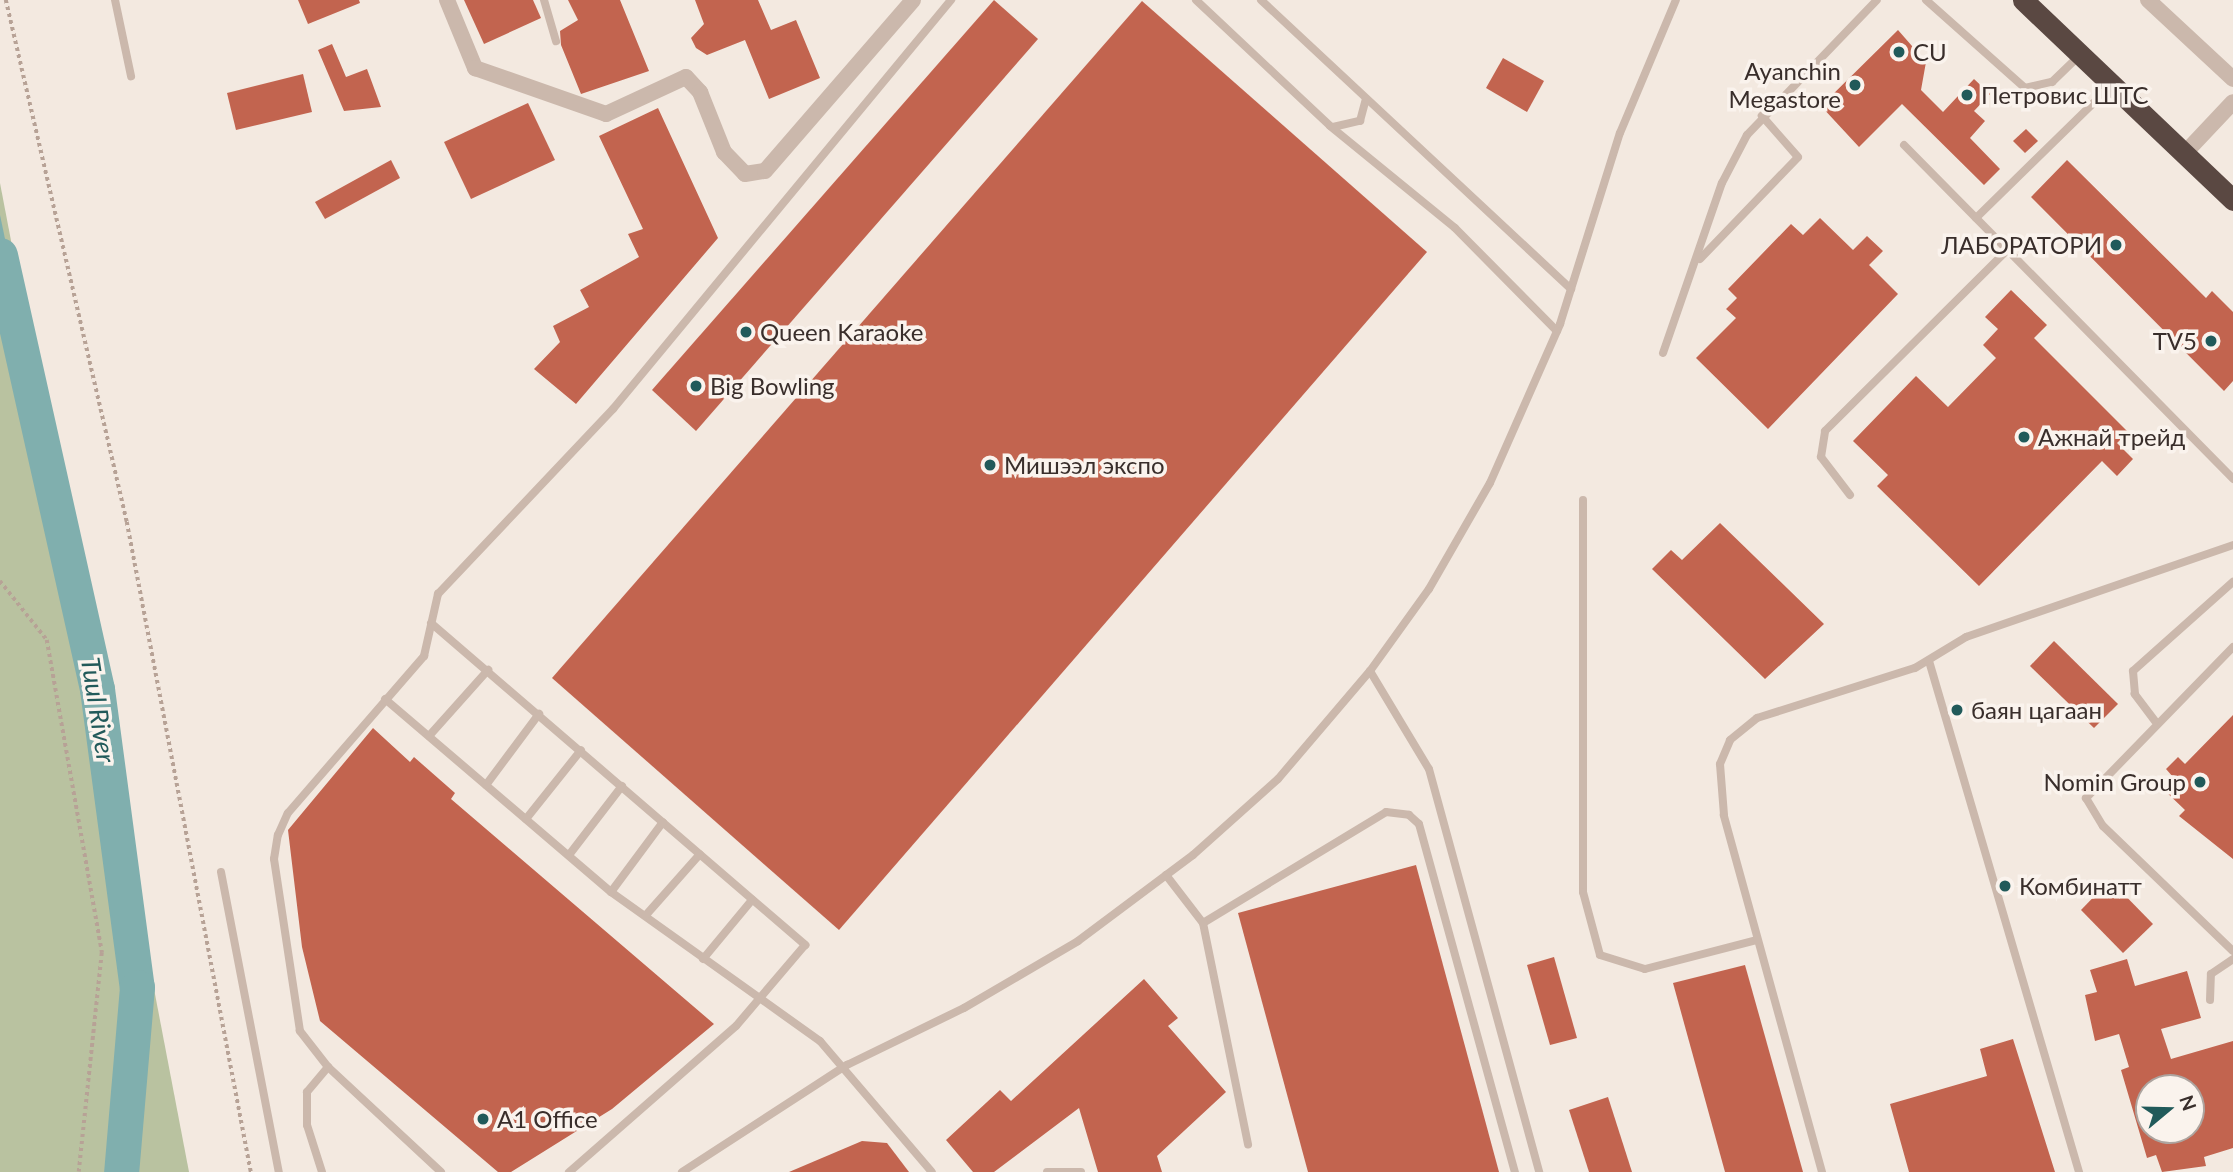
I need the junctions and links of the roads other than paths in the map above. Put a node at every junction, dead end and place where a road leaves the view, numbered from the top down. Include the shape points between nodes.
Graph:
1 (115, 0) edge
2 (447, 0) edge
3 (544, 0) edge
4 (913, 0) edge
5 (951, 0) edge
6 (1196, 0) edge
7 (1261, 0) edge
8 (1676, 0) edge
9 (1877, 0) edge
10 (1926, 0) edge
11 (2023, 0) edge
12 (2148, 0) edge
13 (556, 41) dead end
14 (2080, 55) junction
15 (131, 76) dead end
16 (2233, 79) edge
17 (2112, 85) junction
18 (1366, 99) junction
19 (2233, 102) edge
20 (1762, 116) junction
21 (1330, 126) junction
22 (1904, 145) dead end
23 (2184, 154) junction
24 (2233, 200) edge
25 (1976, 218) junction
26 (2007, 250) junction
27 (1700, 259) junction
28 (1571, 289) junction
29 (1557, 331) junction
30 (1662, 353) dead end
31 (2233, 479) edge
32 (1850, 495) dead end
33 (1583, 500) dead end
34 (2233, 545) edge
35 (2233, 582) edge
36 (431, 623) junction
37 (2233, 647) edge
38 (1929, 661) junction
39 (488, 670) junction
40 (1370, 671) junction
41 (385, 699) junction
42 (539, 714) junction
43 (2155, 721) junction
44 (429, 736) junction
45 (581, 750) junction
46 (486, 785) junction
47 (622, 786) junction
48 (526, 819) junction
49 (663, 821) junction
50 (700, 854) junction
51 (569, 855) junction
52 (221, 872) dead end
53 (1166, 875) junction
54 (611, 892) junction
55 (752, 900) junction
56 (646, 915) junction
57 (1203, 923) junction
58 (1756, 940) junction
59 (2233, 951) edge
60 (703, 959) junction
61 (2233, 959) edge
62 (758, 1000) junction
63 (2210, 1000) dead end
64 (847, 1065) junction
65 (328, 1067) junction
66 (1248, 1144) dead end
67 (279, 1172) edge
68 (322, 1172) edge
69 (441, 1172) edge
70 (569, 1172) edge
71 (682, 1172) edge
72 (932, 1172) edge
73 (1047, 1172) edge
74 (1081, 1172) edge
75 (1515, 1172) edge
76 (1539, 1172) edge
77 (1822, 1172) edge
78 (2079, 1172) edge

1 - 15 lane
2 - 4 street via 475,68 606,114 685,77 700,92 724,152 745,174 765,171
3 - 13 lane
5 - 36 lane via 613,409 438,594
6 - 21 lane
7 - 18 lane
8 - 28 lane via 1620,133
9 - 20 lane
10 - 14 lane via 2025,88 2052,82
11 - 14 highway
12 - 16 street
14 - 17 highway
17 - 23 highway
17 - 25 lane
18 - 21 lane via 1360,121
18 - 28 lane
19 - 23 street
20 - 27 lane via 1721,183
20 - 27 lane via 1798,157
21 - 29 lane via 1455,228
22 - 25 lane
23 - 24 highway
25 - 26 lane
26 - 31 lane
26 - 32 lane via 1825,431 1821,457
27 - 30 lane
28 - 29 lane
29 - 40 lane via 1490,483 1430,589
33 - 58 lane via 1583,892 1600,955 1645,969
34 - 38 lane via 1966,638
35 - 43 lane via 2133,671 2135,695
36 - 39 lane
36 - 41 lane via 424,656
37 - 43 lane
38 - 58 lane via 1757,718 1730,740 1720,764 1724,815
38 - 78 lane
39 - 42 lane
39 - 44 lane
40 - 53 lane via 1278,779
40 - 76 lane via 1429,769
41 - 44 lane
41 - 65 lane via 288,813 274,859 300,1031
42 - 45 lane
42 - 46 lane
43 - 59 lane via 2090,788 2090,812
44 - 46 lane
45 - 47 lane
45 - 48 lane
46 - 48 lane
47 - 49 lane
47 - 51 lane
48 - 51 lane
49 - 50 lane
49 - 54 lane
50 - 55 lane
50 - 56 lane
51 - 54 lane
52 - 67 lane
53 - 57 lane
53 - 64 lane via 1078,941 964,1008
54 - 56 lane
55 - 60 lane
55 - 62 lane via 805,945
56 - 60 lane
57 - 66 lane
57 - 75 lane via 1386,812 1409,815 1419,824
58 - 77 lane
60 - 62 lane
61 - 63 lane via 2211,974
62 - 64 lane
62 - 70 lane
64 - 71 lane
64 - 72 lane
65 - 68 lane via 307,1092 307,1125
65 - 69 lane
73 - 74 lane

